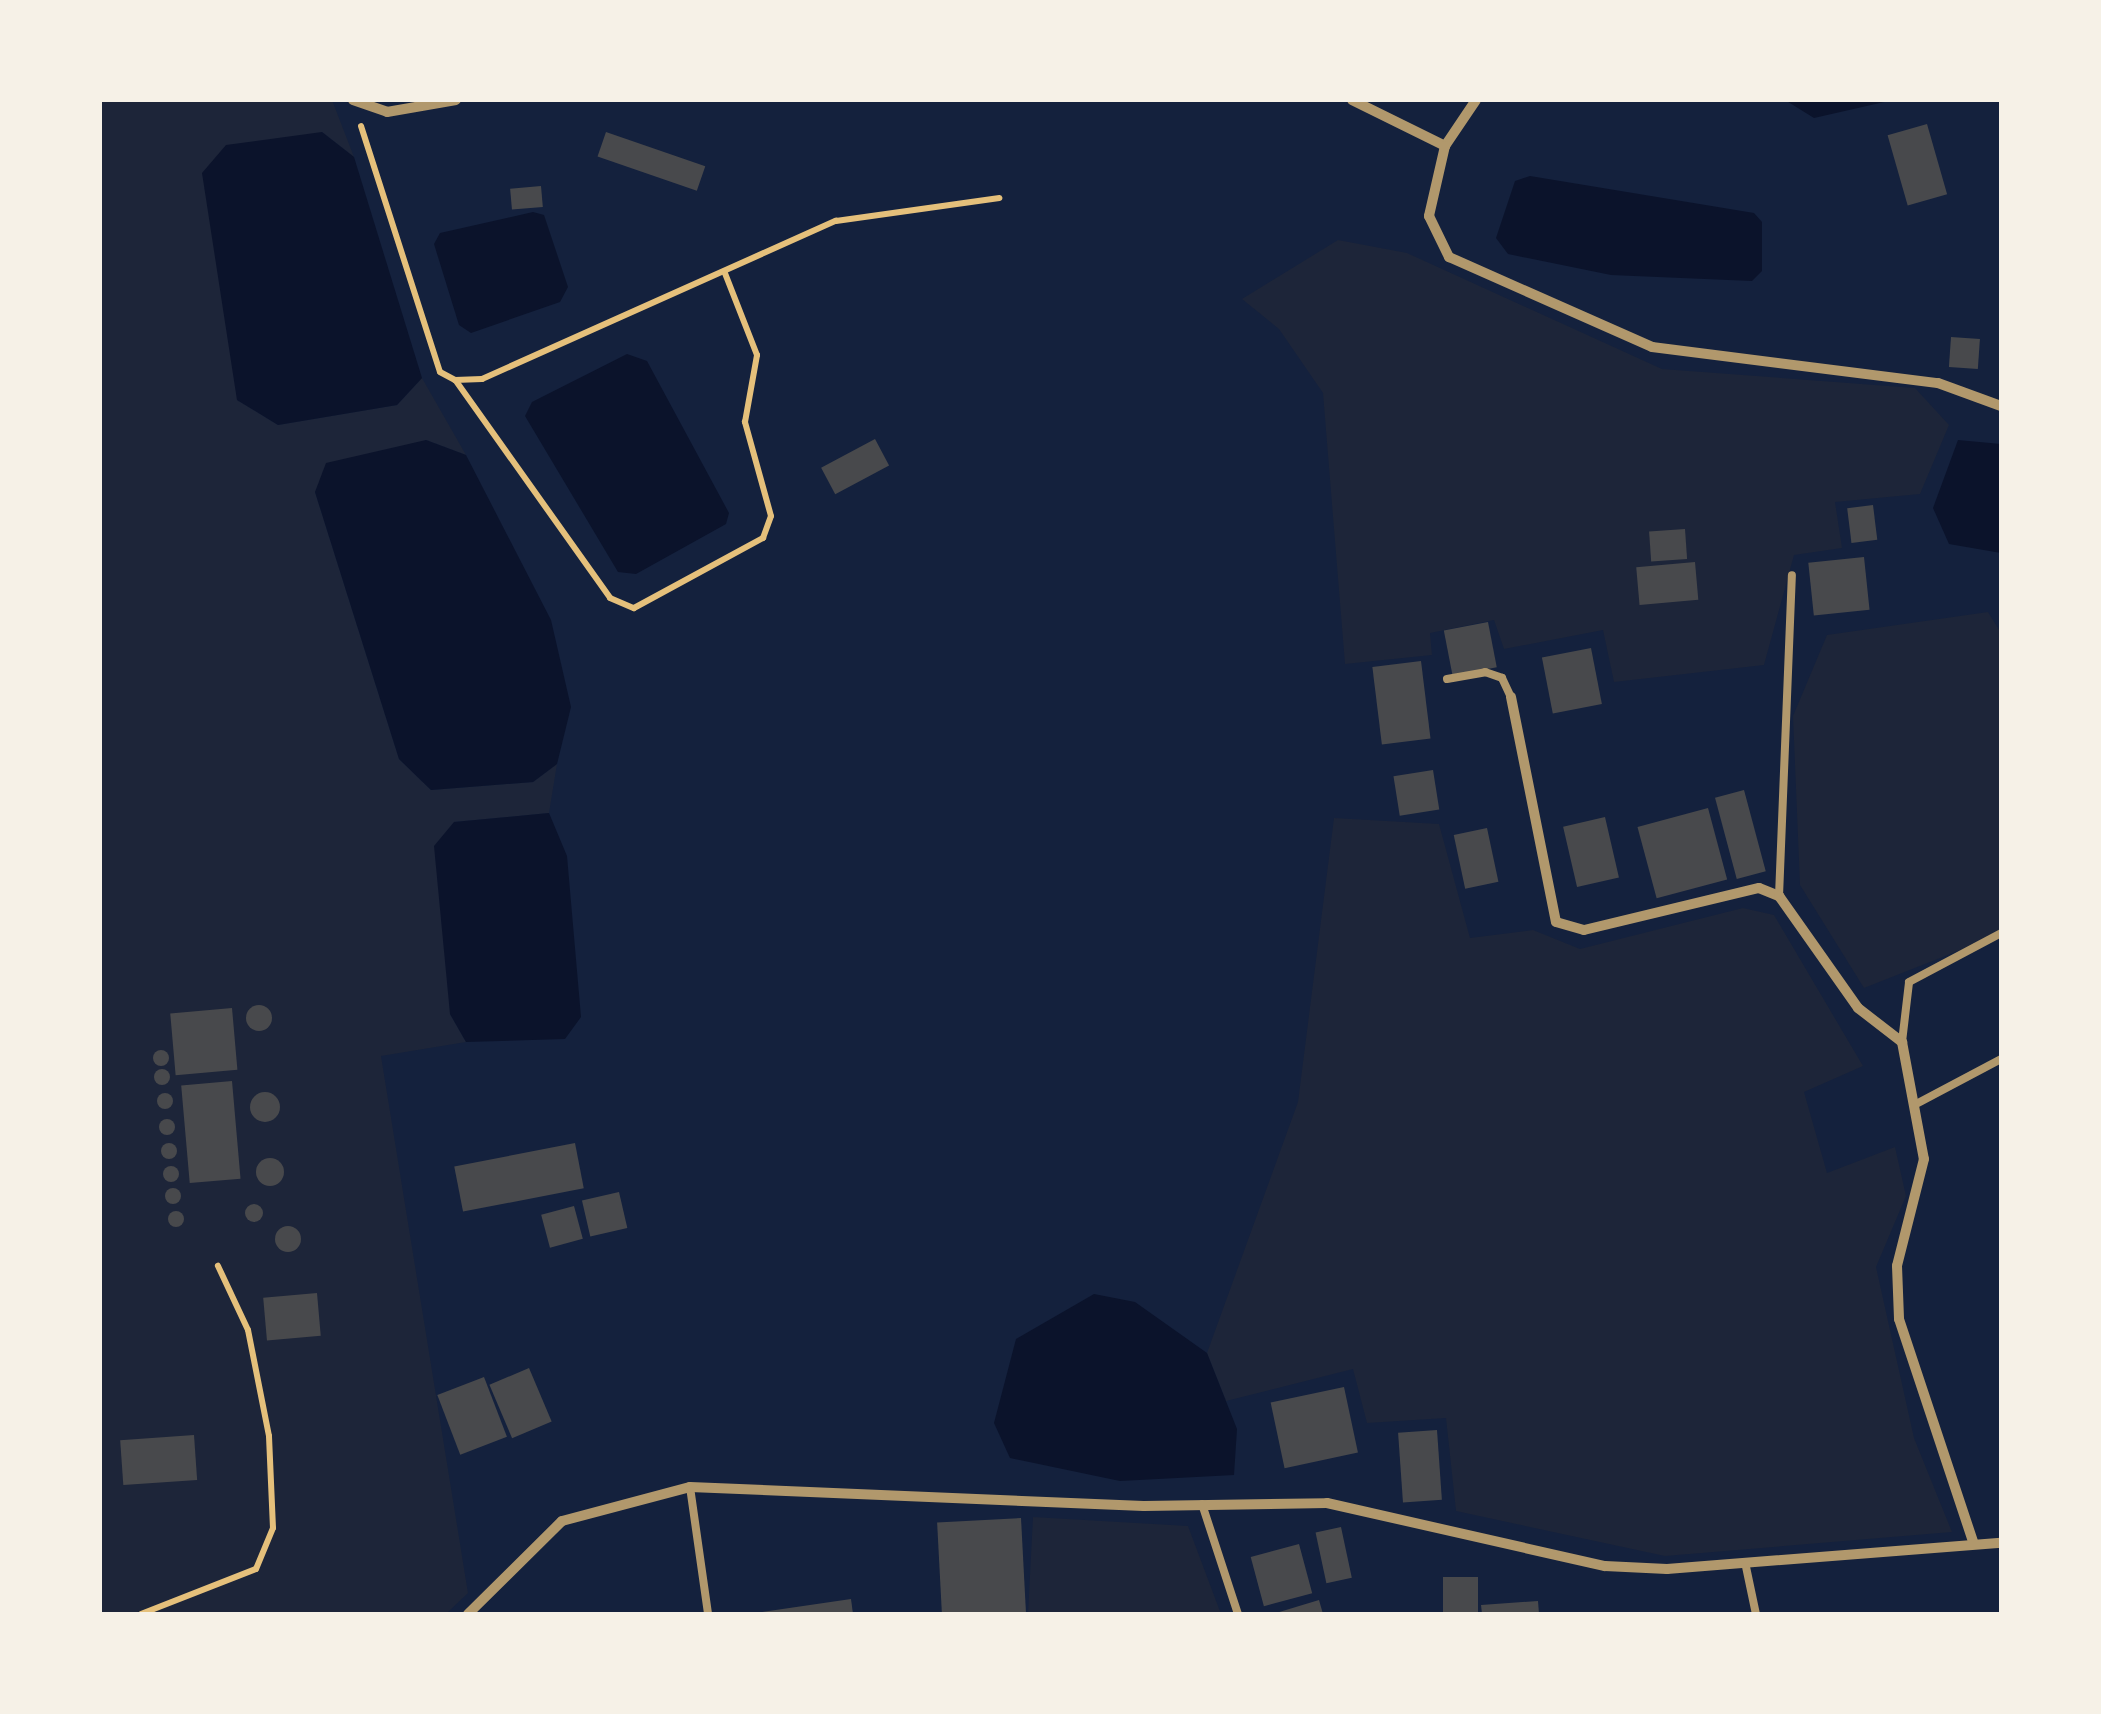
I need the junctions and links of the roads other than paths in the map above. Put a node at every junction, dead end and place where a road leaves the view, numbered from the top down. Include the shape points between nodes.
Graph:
1 (353, 100) edge
2 (456, 100) edge
3 (1352, 100) edge
4 (1476, 100) edge
5 (1445, 146) junction
6 (2001, 406) edge
7 (1792, 574) dead end
8 (1447, 679) dead end
9 (1511, 697) joint
10 (1780, 896) junction
11 (2001, 933) edge
12 (1902, 1042) junction
13 (2001, 1059) edge
14 (1918, 1104) junction
15 (690, 1487) junction
16 (1202, 1504) junction
17 (2001, 1543) edge
18 (1974, 1544) junction
19 (1745, 1562) junction
20 (468, 1614) edge
21 (708, 1614) edge
22 (1238, 1614) edge
23 (1756, 1614) edge

1 - 2 street via 386,112
3 - 5 street
4 - 5 street
5 - 6 street via 1429,216 1448,257 1652,347 1938,383
7 - 10 lane
8 - 9 lane via 1485,672 1502,678
9 - 10 street via 1556,922 1568,932 1738,891
10 - 12 street via 1858,1008
11 - 12 lane via 1909,982
12 - 14 street
13 - 14 lane
14 - 18 street via 1924,1159 1897,1266 1899,1319
15 - 16 street
15 - 20 street via 562,1521
15 - 21 lane
16 - 19 street via 1328,1504 1606,1566
16 - 22 lane
17 - 18 street
18 - 19 street
19 - 23 lane

